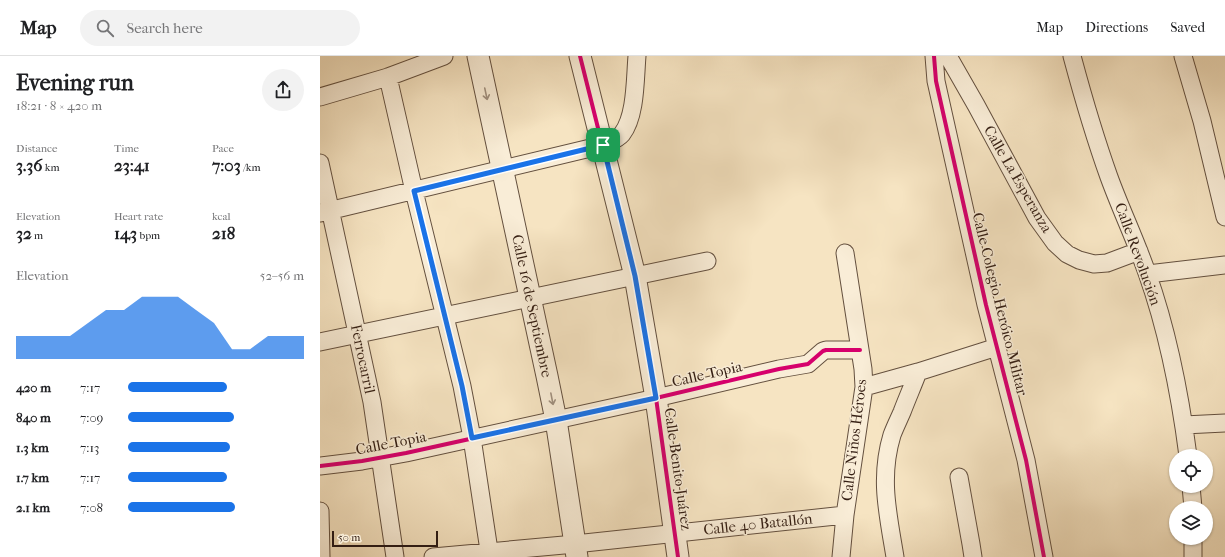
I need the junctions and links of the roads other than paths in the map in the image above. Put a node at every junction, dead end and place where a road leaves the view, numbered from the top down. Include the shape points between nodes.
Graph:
1 (444, 56) edge
2 (478, 56) edge
3 (580, 56) edge
4 (637, 56) edge
5 (934, 56) edge
6 (948, 56) edge
7 (1072, 56) edge
8 (1183, 56) edge
9 (388, 77) junction
10 (320, 97) edge
11 (603, 145) junction
12 (320, 163) edge
13 (502, 169) junction
14 (414, 191) junction
15 (325, 211) edge
16 (1225, 217) edge
17 (1139, 251) junction
18 (845, 253) dead end
19 (707, 261) dead end
20 (1225, 265) edge
21 (1148, 274) junction
22 (635, 276) junction
23 (530, 297) junction
24 (444, 315) junction
25 (358, 334) junction
26 (320, 342) edge
27 (997, 347) junction
28 (860, 350) junction
29 (918, 372) junction
30 (864, 387) junction
31 (656, 398) junction
32 (556, 420) junction
33 (1225, 423) edge
34 (1184, 425) junction
35 (472, 438) junction
36 (1187, 449) edge
37 (381, 458) junction
38 (320, 466) edge
39 (959, 477) dead end
40 (320, 511) edge
41 (845, 515) junction
42 (675, 532) junction
43 (1193, 545) edge
44 (576, 550) edge
45 (490, 554) edge
46 (321, 557) edge
47 (395, 557) edge
48 (433, 557) edge
49 (678, 557) edge
50 (842, 557) edge
51 (895, 557) edge
52 (973, 557) edge
53 (1044, 557) edge
54 (1193, 557) edge

1 - 9 street
2 -> 13 street, Calle 16 de Septiembre
3 - 11 street, Calle Benito Juárez
4 - 11 street via 633,103 628,121 621,135
5 - 27 street, Calle Colegio Heróico Militar via 936,81
6 - 17 street, Calle La Esperanza via 1037,218 1055,243 1066,254 1094,264 1108,263
7 - 17 street, Calle Revolución via 1096,139
8 - 16 street
9 - 10 street
9 - 14 street
11 - 13 street
11 - 22 street, Calle Benito Juárez
12 - 15 street, Ferrocarril
13 - 14 street
13 - 23 street, Calle 16 de Septiembre
14 - 15 street
14 - 24 street
15 - 25 street, Ferrocarril
17 - 21 street, Calle Revolución
18 - 28 street, Calle Niños Héroes
19 - 22 street
20 - 21 street
21 - 34 street, Calle Revolución via 1172,359
22 - 23 street
22 - 31 street, Calle Benito Juárez
23 - 24 street
23 -> 32 street, Calle 16 de Septiembre
24 - 25 street
24 - 35 street
25 - 26 street
25 - 37 street, Ferrocarril
27 - 29 street
27 - 53 street, Calle Colegio Heróico Militar via 1026,460
28 - 30 street, Calle Niños Héroes
28 - 31 street, Calle Topia via 826,350 808,364
29 - 30 street
29 - 51 street via 892,434 887,454 885,490
30 - 41 street, Calle Niños Héroes
31 - 32 street, Calle Topia
31 - 42 street, Calle Benito Juárez
32 - 35 street, Calle Topia
32 - 44 street, Calle 16 de Septiembre
33 - 34 street
34 - 36 street, Calle Revolución
35 - 37 street, Calle Topia
35 - 45 street
37 - 38 street, Calle Topia
37 - 47 street, Ferrocarril
39 - 52 street
40 - 46 street
41 - 42 street, Calle 40 Batallón
41 - 50 street, Calle Niños Héroes
42 - 44 street, Calle 40 Batallón
42 - 49 street, Calle Benito Juárez
43 - 54 street
44 - 45 street, Calle 40 Batallón
45 - 48 street, Calle 40 Batallón

